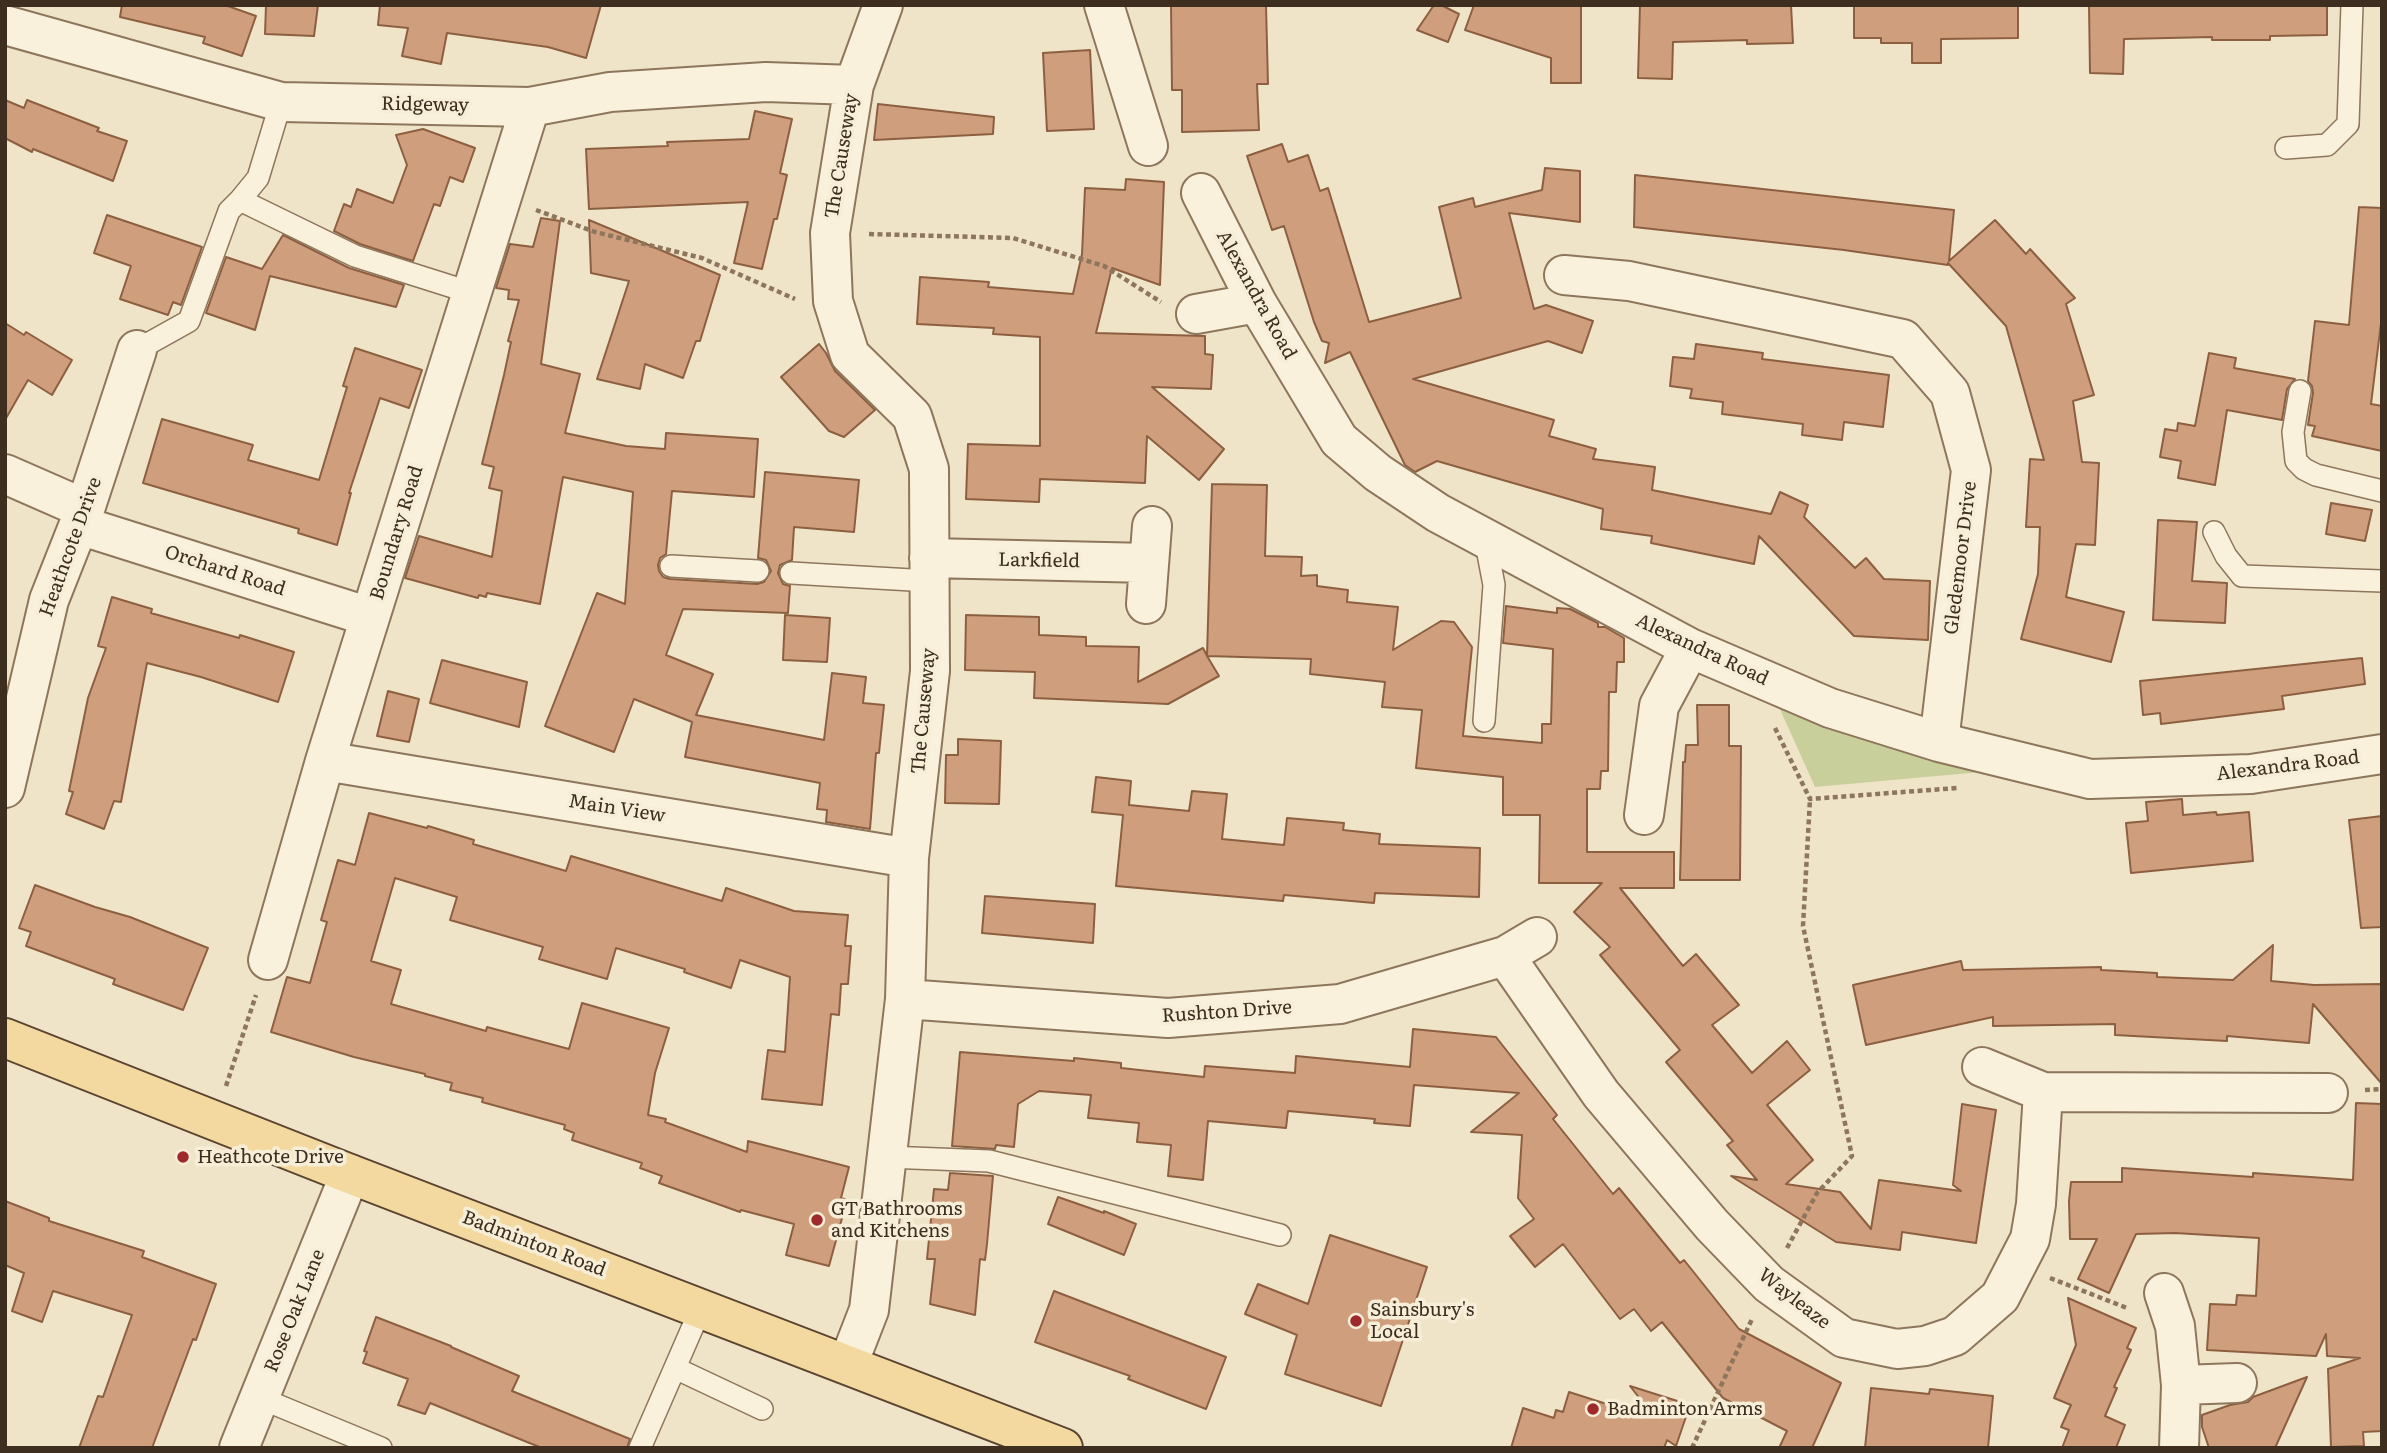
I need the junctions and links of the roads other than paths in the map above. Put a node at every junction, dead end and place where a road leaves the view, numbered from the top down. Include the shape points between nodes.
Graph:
1 (883, 5) edge
2 (1104, 5) edge
3 (2352, 5) edge
4 (18, 20) edge
5 (854, 85) junction
6 (281, 102) junction
7 (530, 107) junction
8 (1148, 146) dead end
9 (2286, 148) dead end
10 (1201, 193) dead end
11 (240, 200) junction
12 (1564, 275) dead end
13 (472, 293) junction
14 (1257, 303) junction
15 (1196, 314) road end
16 (137, 350) joint
17 (2301, 391) dead end
18 (5, 474) edge
19 (2382, 491) edge
20 (82, 517) junction
21 (1152, 526) dead end
22 (2214, 532) dead end
23 (1485, 538) junction
24 (1149, 563) junction
25 (671, 566) dead end
26 (929, 569) junction
27 (758, 571) dead end
28 (791, 573) dead end
29 (2382, 581) edge
30 (1146, 604) dead end
31 (370, 617) junction
32 (1690, 648) junction
33 (1484, 721) dead end
34 (1940, 742) junction
35 (2382, 754) edge
36 (325, 761) junction
37 (5, 788) edge
38 (1644, 816) dead end
39 (909, 858) junction
40 (1521, 947) joint
41 (268, 960) road end
42 (905, 999) junction
43 (5, 1038) edge
44 (1982, 1067) dead end
45 (2043, 1092) junction
46 (2328, 1093) dead end
47 (887, 1157) junction
48 (350, 1174) junction
49 (1280, 1236) dead end
50 (701, 1308) junction
51 (2170, 1309) road end
52 (848, 1364) junction
53 (675, 1368) junction
54 (2237, 1382) dead end
55 (2180, 1385) junction
56 (260, 1398) junction
57 (762, 1409) dead end
58 (239, 1448) edge
59 (381, 1448) edge
60 (640, 1448) edge
61 (1063, 1448) edge
62 (2179, 1448) edge

1 - 5 street, The Causeway
2 - 8 street
3 - 9 lane via 2348,124 2327,145
4 - 6 street, Ridgeway
5 - 7 street, Ridgeway via 766,82 610,92
5 - 26 street, The Causeway via 830,233 832,300 850,355 912,416 929,469
6 - 7 street, Ridgeway
6 - 11 lane via 258,178
7 - 13 street, Boundary Road
10 - 14 street, Alexandra Road
11 - 13 lane via 355,256
11 - 16 lane via 229,211 189,321
12 - 34 street, Gledemoor Drive via 1629,281 1903,339 1950,393 1971,470
13 - 31 street, Boundary Road
14 - 15 street
14 - 23 street, Alexandra Road via 1339,440 1378,473
16 - 20 street, Heathcote Drive
17 - 19 lane via 2292,432 2296,461 2316,475
18 - 20 street, Orchard Road
20 - 31 street, Orchard Road
20 - 37 street, Heathcote Drive via 49,600
21 - 24 street
22 - 29 lane via 2242,576
23 - 32 street, Alexandra Road
23 - 33 lane via 1494,584
24 - 26 street, Larkfield
24 - 30 street
25 - 27 lane
26 - 28 lane
26 - 39 street, The Causeway via 930,671
31 - 36 street, Boundary Road
32 - 34 street, Alexandra Road via 1830,708
32 - 38 street via 1659,706
34 - 35 street, Alexandra Road via 2090,779 2250,774
36 - 39 street, Main View
36 - 41 street, Boundary Road
39 - 42 street, The Causeway
40 - 42 street, Rushton Drive via 1340,1004 1168,1018
40 - 45 street, Wayleaze via 1601,1094 1712,1225 1769,1284 1844,1338 1897,1349 1925,1346 1955,1336 2000,1297 2031,1239
42 - 47 street, The Causeway
43 - 48 main road, Badminton Road
44 - 45 street
45 - 46 street
47 - 49 lane via 989,1161
47 - 52 street, The Causeway via 869,1310
48 - 50 main road, Badminton Road
48 - 56 street, Rose Oak Lane
50 - 52 main road, Badminton Road
50 - 53 lane
51 - 55 street
52 - 61 main road, Badminton Road
53 - 57 lane
53 - 60 lane
54 - 55 street
55 - 62 street
56 - 58 street, Rose Oak Lane
56 - 59 lane

